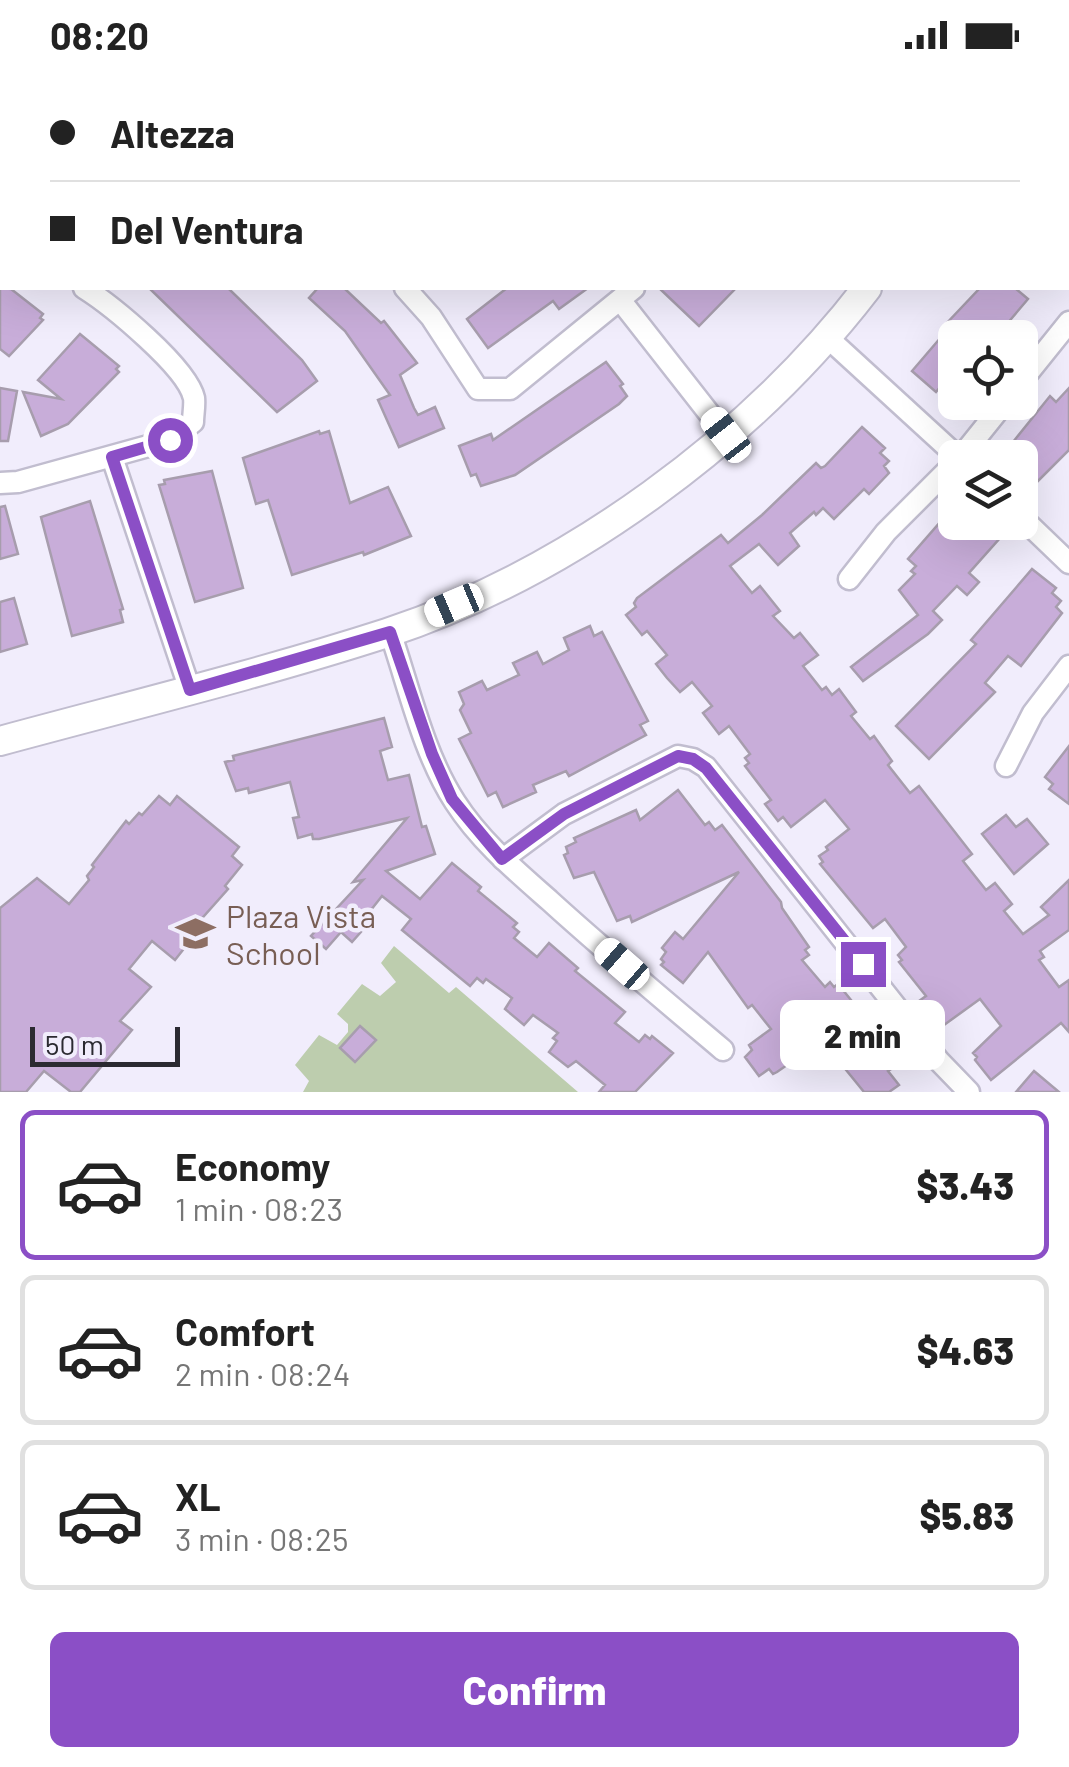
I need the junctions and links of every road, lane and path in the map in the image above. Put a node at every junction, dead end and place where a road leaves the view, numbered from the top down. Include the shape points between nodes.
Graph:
1 (86, 290) edge
2 (407, 290) edge
3 (865, 290) edge
4 (627, 294) edge
5 (1069, 322) edge
6 (828, 338) junction
7 (1038, 361) edge
8 (989, 420) edge
9 (726, 435) junction
10 (938, 440) edge
11 (973, 440) edge
12 (112, 457) junction
13 (938, 479) edge
14 (0, 482) edge
15 (1038, 533) edge
16 (1069, 562) edge
17 (849, 579) dead end
18 (390, 632) junction
19 (1069, 666) edge
20 (190, 690) junction
21 (0, 741) edge
22 (1006, 766) dead end
23 (502, 859) junction
24 (723, 1050) dead end
25 (968, 1092) edge

1 - 12 street via 156,347 194,399 193,422 170,440
2 - 4 street via 478,389 510,390
3 - 6 street
4 - 9 street
5 - 7 street
6 - 9 street
6 - 10 street
8 - 11 street
9 - 18 street via 646,500 578,543
12 - 14 street
12 - 20 street
13 - 17 street
15 - 16 street
18 - 20 street
18 - 23 street via 452,799
19 - 22 street
20 - 21 street
23 - 24 street
23 - 25 street via 564,814 678,756 693,759

